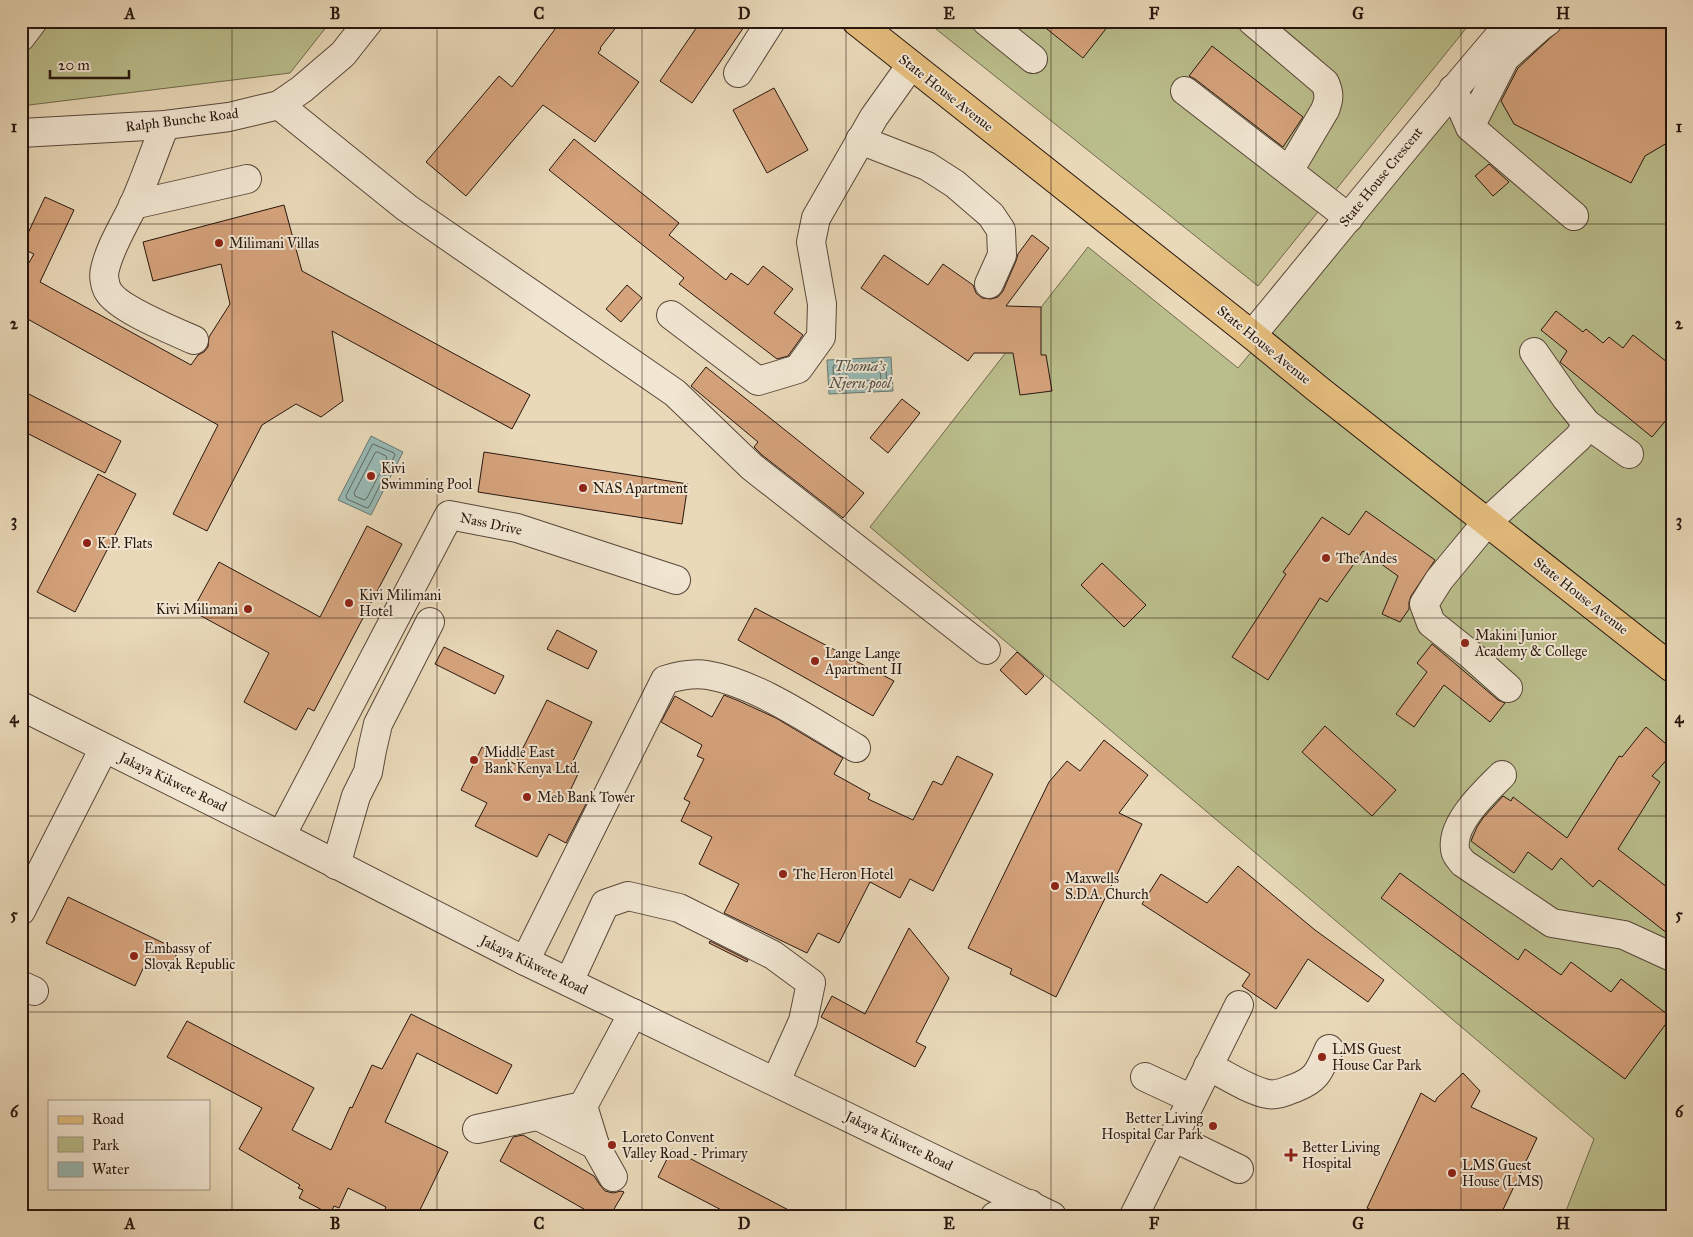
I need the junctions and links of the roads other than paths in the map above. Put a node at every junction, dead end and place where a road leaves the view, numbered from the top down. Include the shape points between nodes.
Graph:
1 (33, 21) edge
2 (369, 21) edge
3 (771, 21) edge
4 (856, 21) edge
5 (986, 21) edge
6 (1252, 21) edge
7 (1512, 21) edge
8 (1548, 21) edge
9 (21, 37) edge
10 (1033, 59) dead end
11 (910, 65) junction
12 (738, 73) dead end
13 (1453, 89) junction
14 (1185, 91) dead end
15 (279, 105) junction
16 (165, 125) junction
17 (1470, 127) junction
18 (21, 133) edge
19 (860, 140) junction
20 (1289, 171) junction
21 (247, 179) dead end
22 (133, 205) junction
23 (1574, 216) dead end
24 (1349, 218) junction
25 (989, 284) dead end
26 (671, 315) dead end
27 (1252, 334) junction
28 (194, 340) dead end
29 (1534, 352) dead end
30 (1587, 424) junction
31 (1629, 454) dead end
32 (1487, 522) junction
33 (676, 580) dead end
34 (430, 622) dead end
35 (986, 650) dead end
36 (1672, 668) edge
37 (1508, 688) dead end
38 (21, 706) edge
39 (104, 748) junction
40 (856, 748) dead end
41 (1502, 775) dead end
42 (281, 836) junction
43 (336, 865) junction
44 (21, 911) edge
45 (1672, 957) edge
46 (525, 961) junction
47 (569, 982) junction
48 (1239, 1005) dead end
49 (633, 1013) junction
50 (1329, 1049) dead end
51 (1208, 1066) junction
52 (1145, 1077) dead end
53 (776, 1081) junction
54 (1192, 1099) junction
55 (583, 1106) junction
56 (538, 1116) junction
57 (477, 1129) dead end
58 (1173, 1137) junction
59 (595, 1145) junction
60 (1239, 1168) dead end
61 (614, 1177) dead end
62 (1046, 1213) edge
63 (995, 1216) edge
64 (1134, 1216) edge

1 - 9 street
2 - 15 street, Ralph Bunche Road via 343,54
3 - 12 street
4 - 11 main road, State House Avenue
5 - 10 street
6 - 20 street via 1325,84 1329,92 1325,110
7 - 13 street, State House Crescent
8 - 17 street via 1505,58
11 - 19 street
11 - 27 main road, State House Avenue
13 - 17 street
13 - 24 street, State House Crescent
14 - 20 street
15 - 16 street, Ralph Bunche Road via 229,117
15 - 35 street via 406,208 675,393 752,467
16 - 18 street, Ralph Bunche Road
16 - 22 street
17 - 23 street
19 - 25 street via 927,166 955,184 991,215 1001,230 1002,255
19 - 26 street via 816,218 811,242 822,304 820,337 798,370 758,381
20 - 24 street
21 - 22 street
22 - 28 street via 104,271 108,291 114,299 137,313
24 - 27 street, State House Crescent
27 - 32 main road, State House Avenue
29 - 30 street
30 - 31 street
30 - 32 street via 1579,437
32 - 36 main road, State House Avenue
32 - 37 street via 1439,580 1424,604 1431,623
33 - 42 street, Nass Drive via 517,528 449,515
34 - 43 street via 378,724 368,772 356,796
38 - 39 street, Jakaya Kikwete Road
39 - 42 street, Jakaya Kikwete Road
39 - 44 street
40 - 46 street via 764,695 734,682 705,675 681,675 665,680
41 - 45 street via 1467,811 1454,841 1455,852 1463,862 1552,923 1624,936
42 - 43 street, Jakaya Kikwete Road
43 - 46 street, Jakaya Kikwete Road
46 - 47 street, Jakaya Kikwete Road
47 - 49 street, Jakaya Kikwete Road
47 - 53 street via 606,904 628,896 679,908 773,956 811,983 803,1021
48 - 51 street
49 - 53 street, Jakaya Kikwete Road
49 - 55 street
50 - 51 street via 1316,1076 1278,1094 1255,1090
51 - 54 street
52 - 54 street
53 - 62 street, Jakaya Kikwete Road
54 - 58 street
55 - 56 street
55 - 59 street
56 - 57 street
56 - 59 street
58 - 60 street
58 - 64 street
59 - 61 street
62 - 63 street

